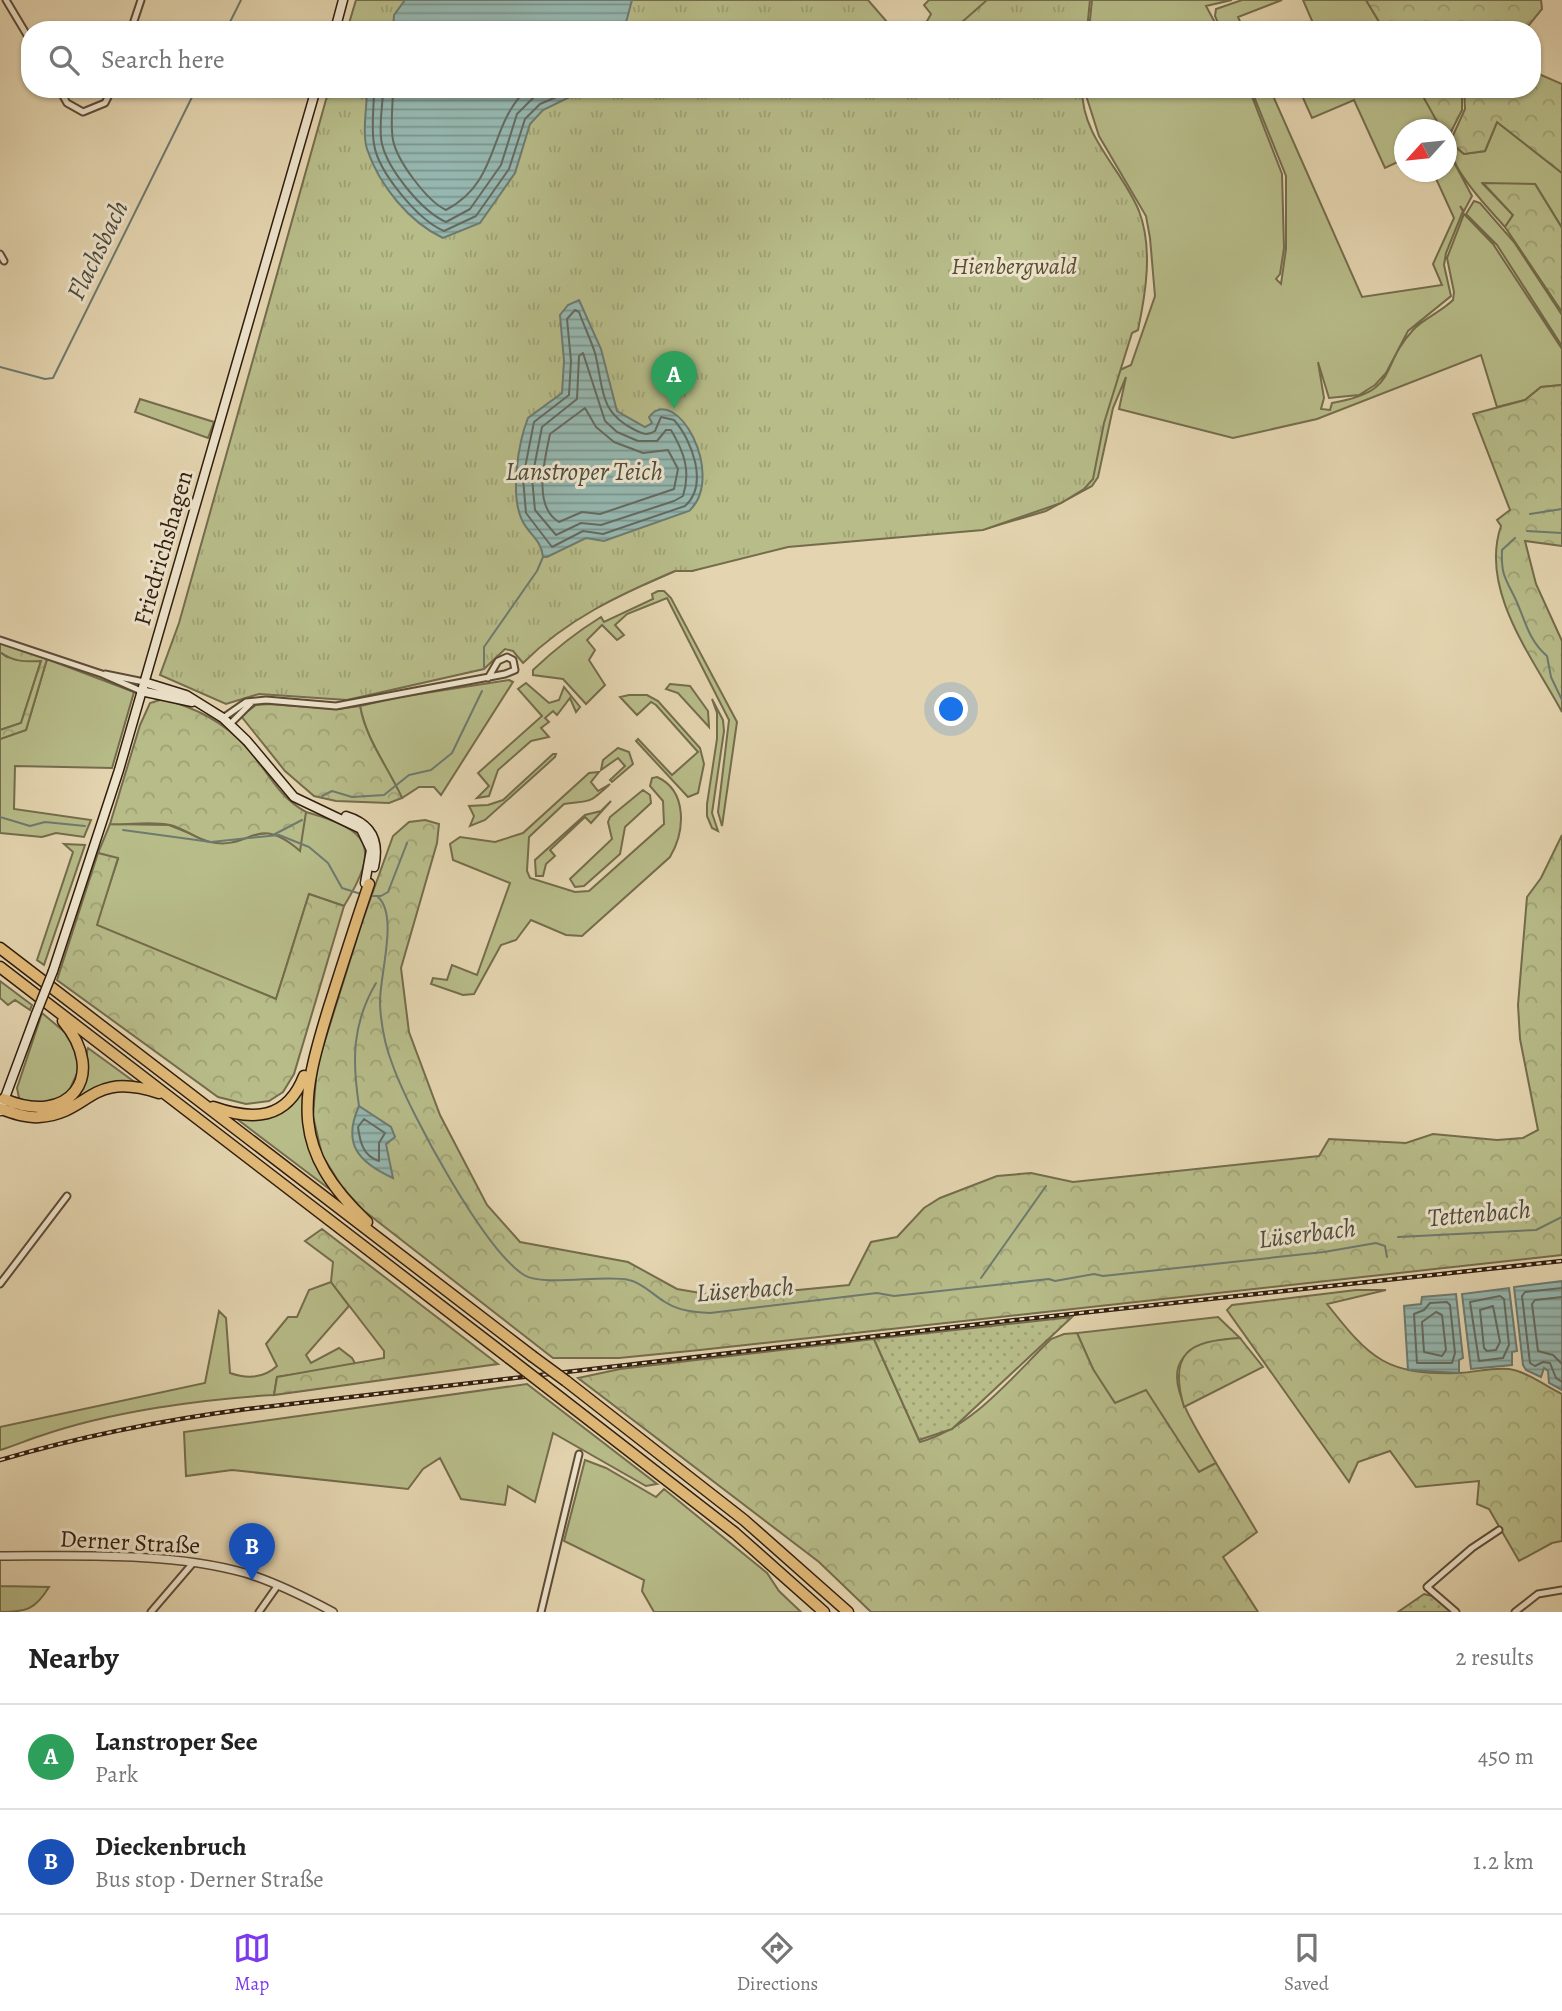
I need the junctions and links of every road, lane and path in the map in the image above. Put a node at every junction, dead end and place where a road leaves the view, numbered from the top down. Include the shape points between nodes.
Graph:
1 (6, 0) edge
2 (141, 0) edge
3 (343, 0) edge
4 (134, 21) edge
5 (337, 21) edge
6 (21, 25) edge
7 (64, 98) edge
8 (105, 98) edge
9 (313, 98) edge
10 (0, 254) edge
11 (4, 261) dead end
12 (0, 640) edge
13 (488, 678) junction
14 (142, 686) junction
15 (226, 721) junction
16 (367, 884) joint
17 (359, 908) junction
18 (0, 948) edge
19 (0, 967) edge
20 (52, 1007) junction
21 (168, 1097) junction
22 (203, 1103) junction
23 (2, 1106) edge
24 (67, 1196) dead end
25 (408, 1261) junction
26 (0, 1284) edge
27 (579, 1454) dead end
28 (1499, 1530) dead end
29 (0, 1556) edge
30 (193, 1563) junction
31 (278, 1585) junction
32 (1562, 1590) edge
33 (151, 1612) edge
34 (259, 1612) edge
35 (332, 1612) edge
36 (541, 1612) edge
37 (824, 1612) edge
38 (848, 1612) edge
39 (1456, 1612) edge
40 (1515, 1612) edge

1 - 6 street
2 - 4 street
3 - 5 main road
7 - 8 street via 83,112 99,108
9 - 14 main road, Friedrichshagen
10 - 11 street
12 - 14 street
13 - 13 street via 513,672 513,660 498,661
13 - 15 street via 336,706 251,702
14 - 15 main road via 195,702
14 - 23 main road, Friedrichshagen, bridge via 81,892
15 - 16 main road via 294,797 361,829 371,858
16 - 17 highway
17 - 22 highway via 294,1096 277,1109 253,1116
17 - 25 highway via 311,1069 306,1094 308,1125 316,1156 332,1184
18 - 22 highway
19 - 20 highway
20 - 21 highway
20 - 23 highway via 80,1045 84,1059 78,1085 62,1102 45,1109
21 - 23 highway via 134,1086 111,1086 51,1115 27,1117
21 - 37 highway, bridge via 735,1533
22 - 25 highway
24 - 26 street
25 - 38 highway, bridge via 744,1520
27 - 36 street
28 - 39 street via 1427,1587
29 - 30 street, Derner Straße
30 - 31 street, Derner Straße
30 - 33 street
31 - 34 street
31 - 35 street, Derner Straße
32 - 40 street via 1538,1594

